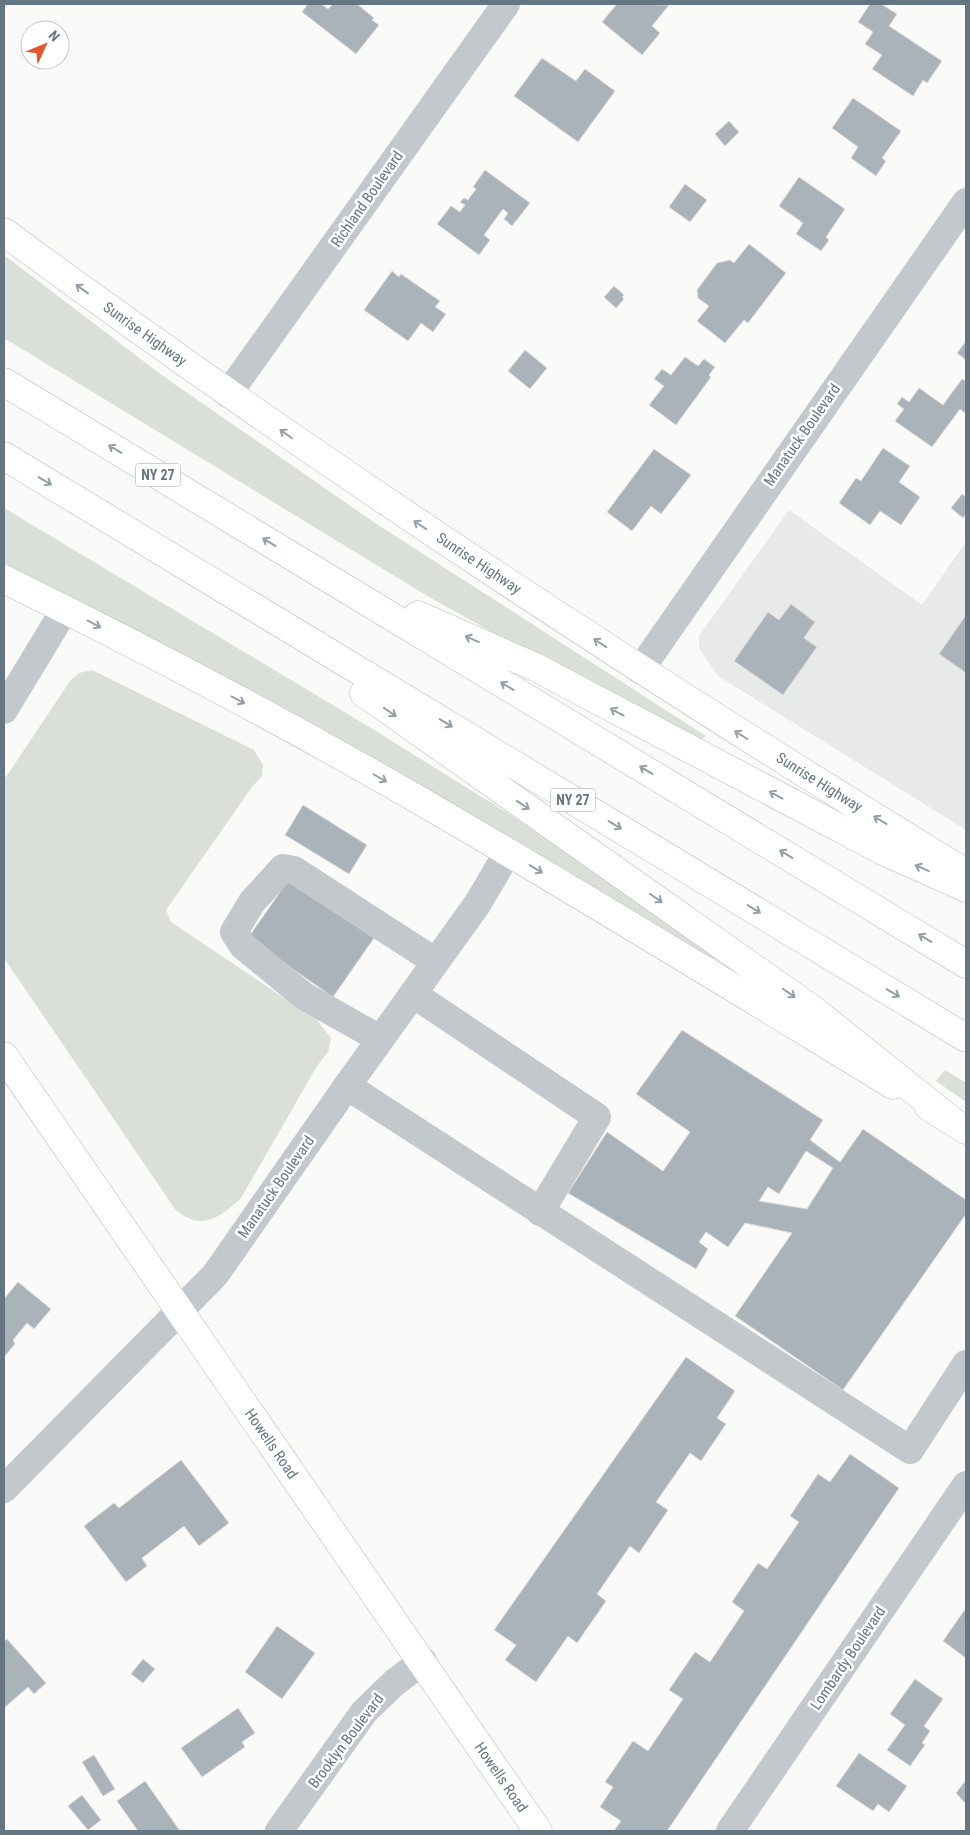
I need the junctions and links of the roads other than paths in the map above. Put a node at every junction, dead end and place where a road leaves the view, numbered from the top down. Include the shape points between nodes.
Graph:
1 (506, 4) edge
2 (966, 202) edge
3 (4, 232) edge
4 (4, 382) edge
5 (228, 394) junction
6 (4, 456) edge
7 (179, 562) junction
8 (311, 567) junction
9 (4, 579) edge
10 (65, 609) junction
11 (640, 670) junction
12 (6, 703) edge
13 (508, 852) junction
14 (966, 873) edge
15 (966, 888) edge
16 (436, 962) junction
17 (966, 964) edge
18 (413, 994) junction
19 (966, 1038) edge
20 (380, 1039) junction
21 (4, 1056) edge
22 (346, 1086) junction
23 (958, 1125) edge
24 (540, 1212) junction
25 (181, 1311) junction
26 (966, 1364) edge
27 (966, 1484) edge
28 (4, 1489) edge
29 (423, 1661) junction
30 (279, 1831) edge
31 (538, 1831) edge
32 (730, 1831) edge

1 - 5 street, Richland Boulevard
2 - 11 street, Manatuck Boulevard
5 -> 3 main road, Sunrise Highway
8 -> 4 main road, NY 27
11 -> 5 main road, Sunrise Highway
6 -> 7 main road, NY 27
7 -> 19 main road, NY 27
7 -> 23 main road via 812,1009
15 -> 8 main road via 883,851 535,667
17 -> 8 main road, NY 27
9 - 10 main road
10 - 12 street
10 -> 13 main road via 310,739
14 -> 11 main road, Sunrise Highway
13 - 16 street, Manatuck Boulevard via 478,903
13 -> 23 main road
16 - 18 street, Manatuck Boulevard
16 - 20 street via 294,870 283,868 252,902 234,932 243,946 304,996
18 - 20 street, Manatuck Boulevard
18 - 24 street via 597,1117
20 - 22 street, Manatuck Boulevard
21 - 25 main road, Howells Road
22 - 24 street
22 - 25 street, Manatuck Boulevard via 215,1275
24 - 26 street via 910,1450
25 - 28 street, Manatuck Boulevard
25 - 29 main road, Howells Road
27 - 32 street, Lombardy Boulevard
29 - 30 street, Brooklyn Boulevard via 394,1682 364,1712
29 - 31 main road, Howells Road

